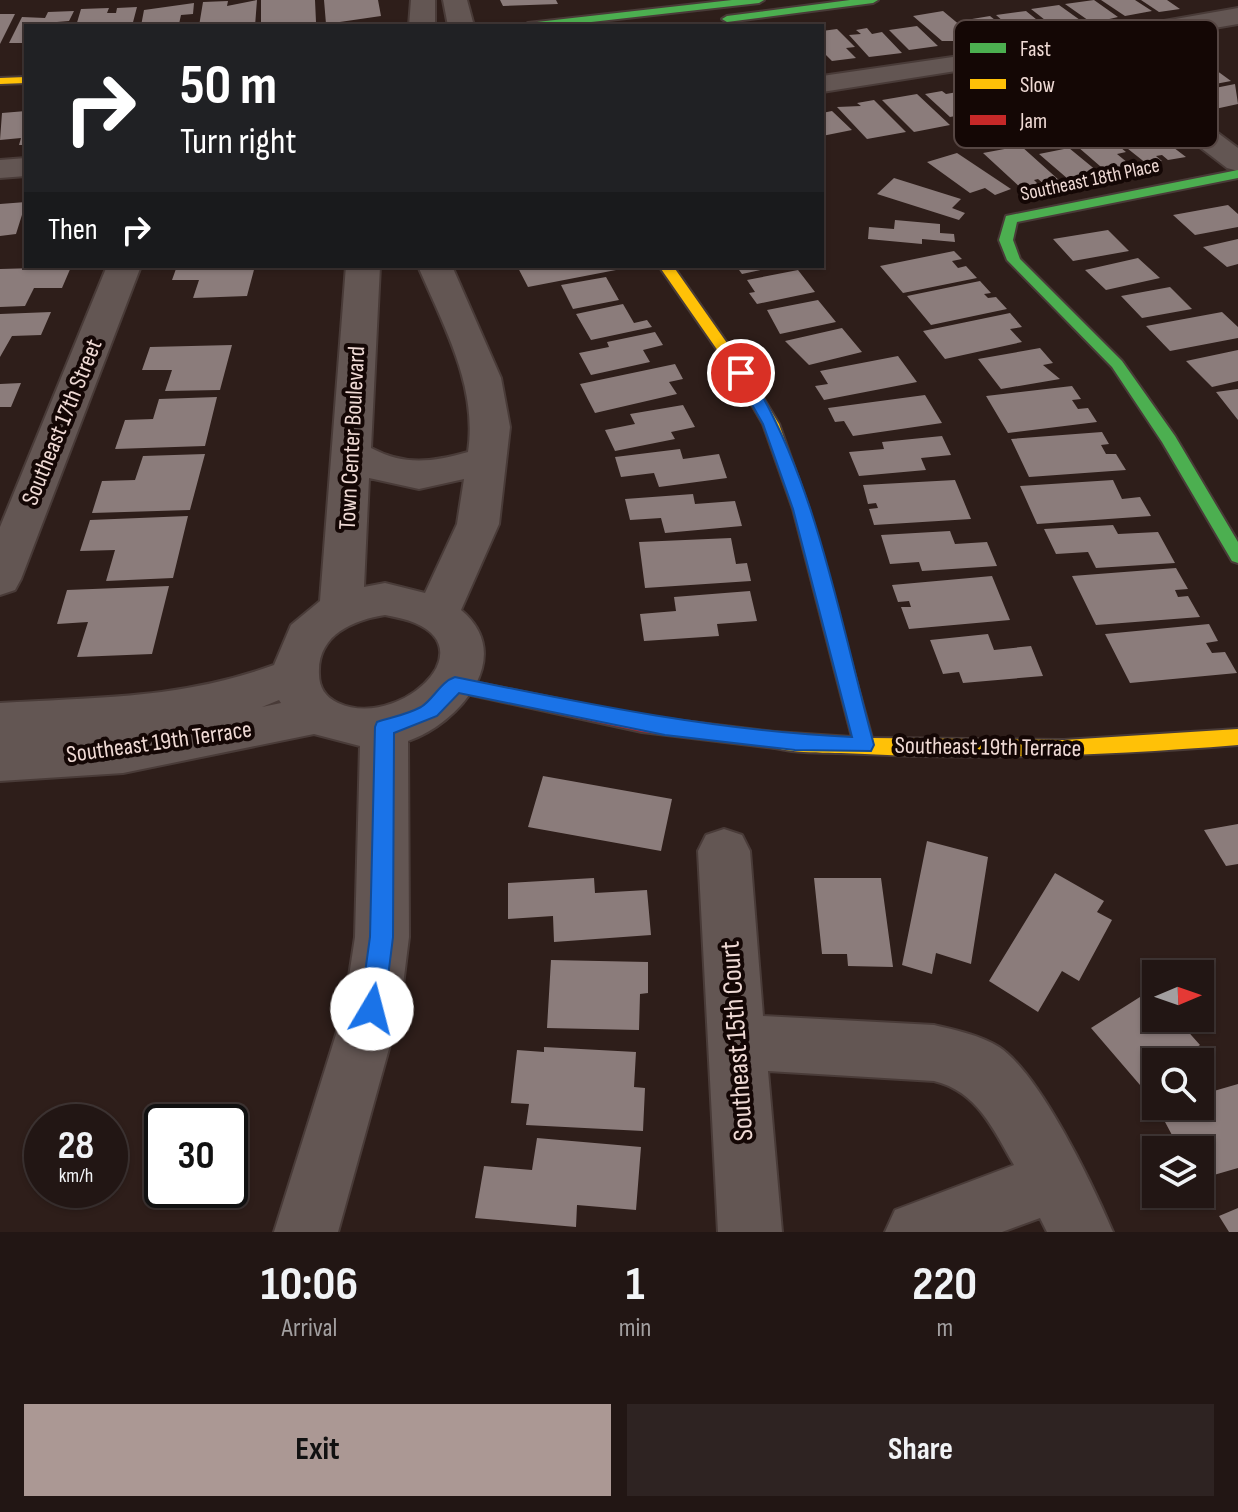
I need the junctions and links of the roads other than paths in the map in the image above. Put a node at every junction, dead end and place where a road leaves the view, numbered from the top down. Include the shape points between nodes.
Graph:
1 (423, 0) edge
2 (455, 0) edge
3 (759, 0) edge
4 (873, 0) edge
5 (1238, 16) edge
6 (1216, 20) edge
7 (422, 24) edge
8 (461, 24) edge
9 (546, 24) edge
10 (688, 24) edge
11 (24, 61) edge
12 (0, 62) edge
13 (954, 64) edge
14 (24, 80) edge
15 (0, 81) edge
16 (824, 84) edge
17 (1218, 147) edge
18 (1238, 162) edge
19 (24, 167) edge
20 (0, 169) edge
21 (1238, 174) edge
22 (123, 268) edge
23 (363, 268) edge
24 (436, 268) edge
25 (667, 268) edge
26 (352, 454) junction
27 (488, 459) junction
28 (1238, 557) edge
29 (0, 579) edge
30 (341, 610) junction
31 (438, 612) junction
32 (455, 685) junction
33 (305, 696) junction
34 (0, 722) edge
35 (384, 727) junction
36 (1238, 737) edge
37 (864, 745) junction
38 (0, 761) edge
39 (724, 851) dead end
40 (738, 1043) junction
41 (1067, 1207) edge
42 (306, 1232) edge
43 (750, 1232) edge
44 (917, 1232) edge

1 - 7 street
2 - 8 street
3 - 9 street
4 - 10 street
5 - 6 street
11 - 12 street
13 - 16 street
14 - 15 street
17 - 18 street
19 - 20 street
21 - 28 street, Southeast 18th Place via 1055,208 1011,219 1005,231 1005,246 1014,260 1117,364
22 - 29 street, Southeast 17th Street
23 - 26 street, Town Center Boulevard
24 - 27 street via 483,378 491,427
25 - 37 street via 771,424 801,509
26 - 27 street via 381,472 404,476 439,474
26 - 30 street, Town Center Boulevard
27 - 31 street via 478,524
30 - 31 street via 385,599 415,602
30 - 33 street via 310,633 297,653
31 - 32 street via 455,628 463,648
32 - 35 street via 431,711
32 - 37 street, Southeast 19th Terrace via 665,728
33 - 34 street, Southeast 19th Terrace via 232,699 177,711
33 - 35 street via 342,726
33 - 38 street, Southeast 19th Terrace via 123,753
35 - 42 street via 382,937 372,1009
36 - 37 street, Southeast 19th Terrace via 1124,749
39 - 40 street, Southeast 15th Court
40 - 41 street via 925,1051 977,1066 1008,1100
40 - 43 street, Southeast 15th Court
41 - 44 street

